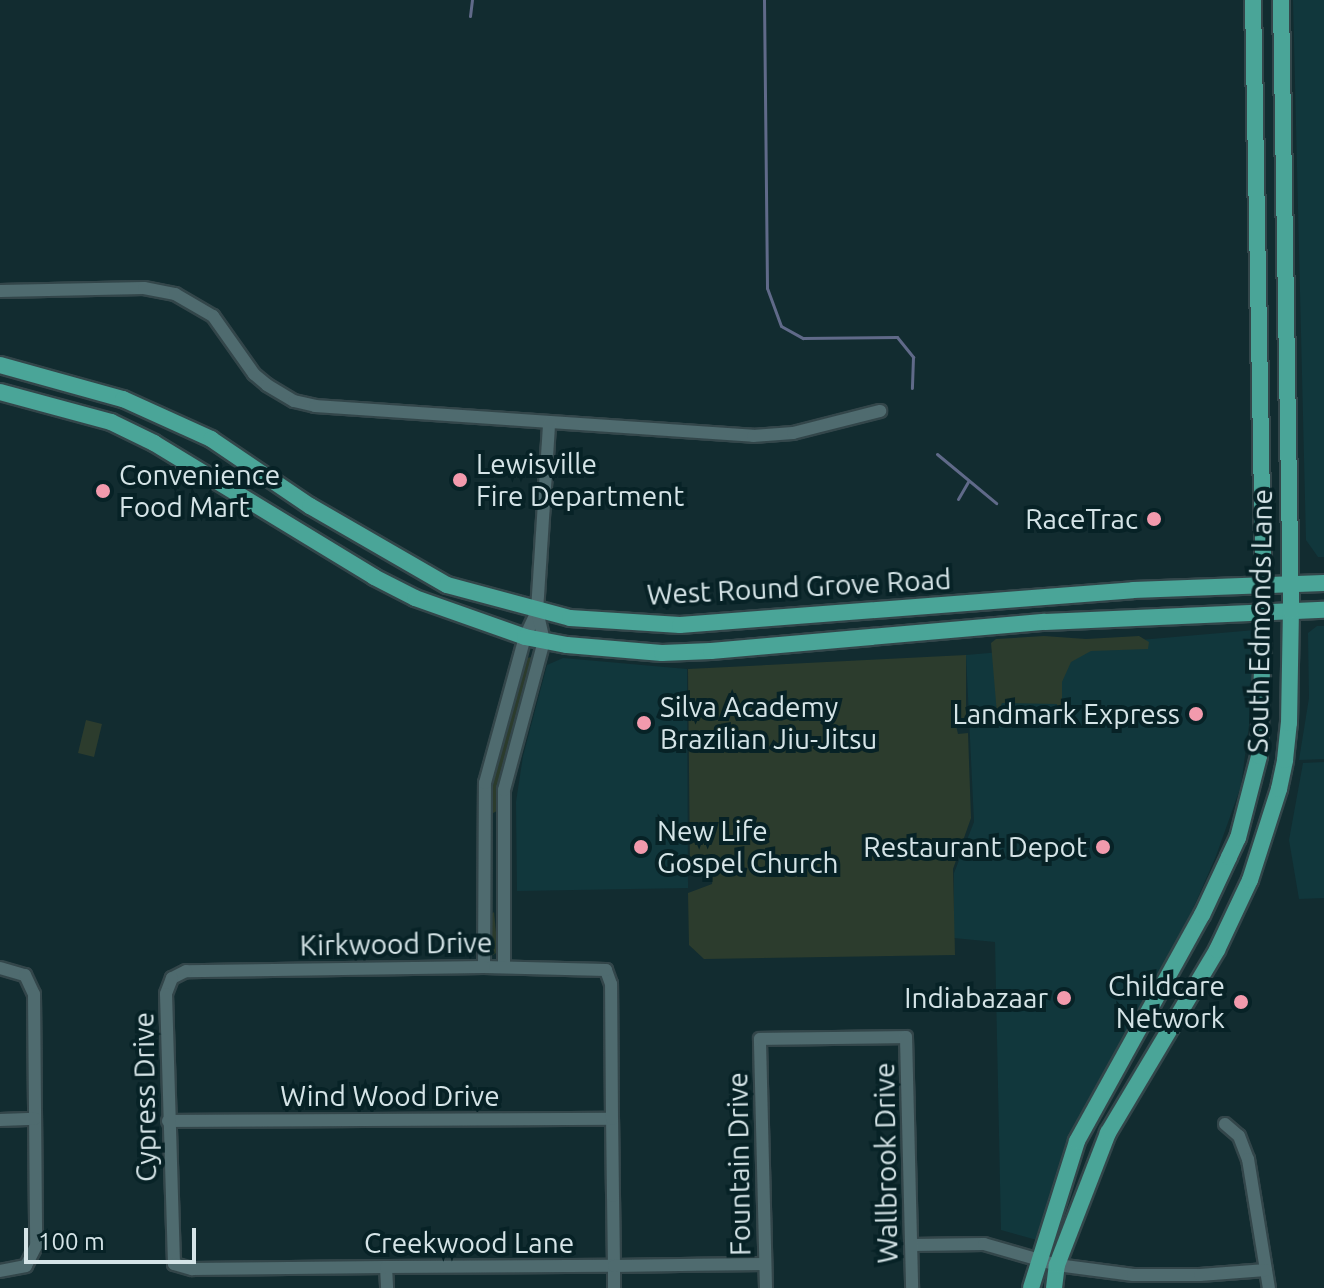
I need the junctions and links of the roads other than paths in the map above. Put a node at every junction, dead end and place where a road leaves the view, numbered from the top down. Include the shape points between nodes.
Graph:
1 (1253, 0) edge
2 (1281, 0) edge
3 (0, 291) edge
4 (0, 365) edge
5 (0, 392) edge
6 (880, 411) dead end
7 (549, 423) junction
8 (1291, 583) junction
9 (1324, 583) edge
10 (1264, 585) junction
11 (1324, 610) edge
12 (537, 611) junction
13 (1291, 611) junction
14 (1264, 612) junction
15 (525, 637) junction
16 (544, 641) junction
17 (1238, 838) junction
18 (1261, 846) junction
19 (484, 967) junction
20 (504, 967) junction
21 (0, 968) edge
22 (172, 978) joint
23 (1140, 1024) junction
24 (906, 1037) joint
25 (1162, 1039) junction
26 (35, 1119) junction
27 (612, 1119) junction
28 (0, 1120) edge
29 (168, 1121) junction
30 (1225, 1124) dead end
31 (912, 1245) junction
32 (1039, 1260) junction
33 (174, 1264) joint
34 (765, 1264) junction
35 (1057, 1265) junction
36 (614, 1266) junction
37 (386, 1267) junction
38 (1266, 1270) junction
39 (0, 1271) edge
40 (387, 1288) edge
41 (614, 1288) edge
42 (766, 1288) edge
43 (912, 1288) edge
44 (1031, 1288) edge
45 (1054, 1288) edge
46 (1269, 1288) edge

1 - 10 main road, South Edmonds Lane
2 - 8 main road, South Edmonds Lane
3 - 7 street via 132,287 175,294 213,316 254,374 294,401
4 - 12 main road, West Round Grove Road via 123,399 197,433 404,563 447,585
5 - 15 main road, West Round Grove Road via 111,422 374,577 465,618
6 - 7 street via 793,433 753,436
7 - 12 street
8 - 9 main road, West Round Grove Road
8 - 10 main road, West Round Grove Road
8 - 13 main road, South Edmonds Lane
10 - 12 main road, West Round Grove Road via 680,625
10 - 14 main road, South Edmonds Lane
11 - 13 main road, West Round Grove Road
12 - 15 street
12 - 16 street
13 - 14 main road, West Round Grove Road
13 - 18 main road, South Edmonds Lane via 1288,735 1279,789
14 - 16 main road, West Round Grove Road via 1045,622 698,651 618,651
14 - 17 main road, South Edmonds Lane via 1259,756
15 - 16 main road, West Round Grove Road
15 - 19 street via 485,783
16 - 20 street via 504,790
17 - 18 main road
17 - 23 main road, South Edmonds Lane via 1202,915
18 - 25 main road, South Edmonds Lane via 1217,950
19 - 20 street, Kirkwood Drive
19 - 22 street, Kirkwood Drive via 186,971
20 - 27 street, Kirkwood Drive via 602,967 610,975
21 - 26 street via 17,970 32,983
22 - 29 street, Cypress Drive via 166,994
23 - 25 main road
23 - 32 main road, South Edmonds Lane via 1077,1141
24 - 31 street, Wallbrook Drive
24 - 34 street, Fountain Drive via 760,1039
25 - 35 main road, South Edmonds Lane via 1108,1133
26 - 28 street
26 - 39 street via 35,1254 26,1266
27 - 29 street, Wind Wood Drive
27 - 36 street
29 - 33 street, Cypress Drive
30 - 38 street via 1239,1136 1248,1159
31 - 32 street via 984,1244
31 - 43 street, Wallbrook Drive
32 - 35 street
32 - 44 main road, South Edmonds Lane
33 - 37 street, Creekwood Lane via 192,1269
34 - 36 street, Creekwood Lane
34 - 42 street, Fountain Drive
35 - 38 street via 1133,1275
35 - 45 main road, South Edmonds Lane
36 - 37 street, Creekwood Lane
36 - 41 street
37 - 40 street
38 - 46 street

